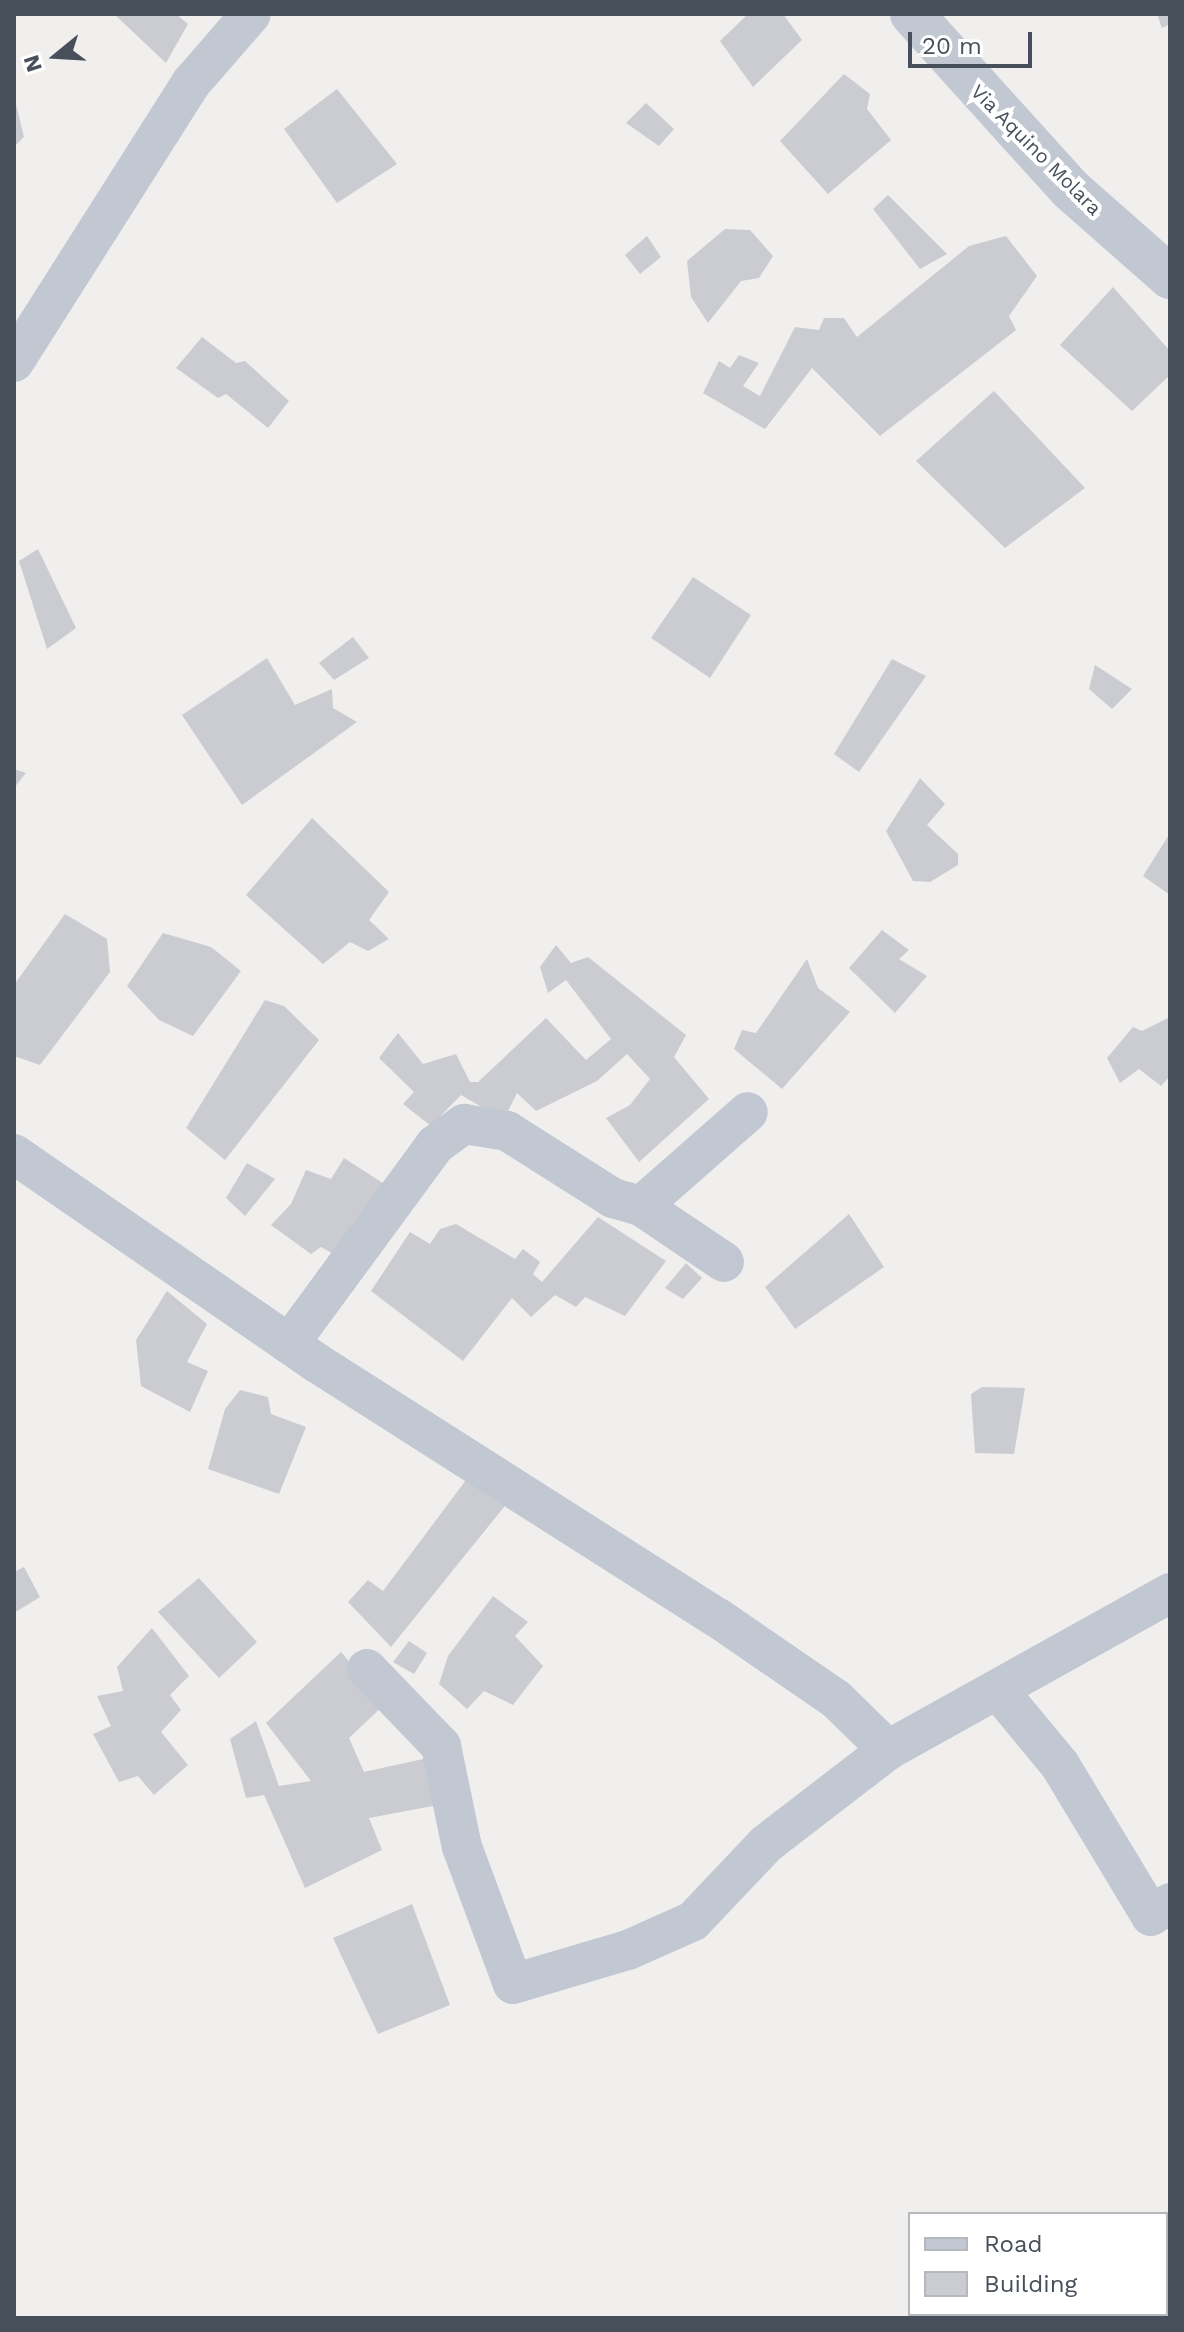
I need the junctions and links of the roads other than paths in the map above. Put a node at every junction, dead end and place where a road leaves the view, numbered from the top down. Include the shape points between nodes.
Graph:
1 (251, 14) edge
2 (912, 14) edge
3 (1170, 277) edge
4 (14, 362) edge
5 (748, 1112) dead end
6 (14, 1154) edge
7 (641, 1206) junction
8 (724, 1262) dead end
9 (289, 1344) junction
10 (1170, 1593) edge
11 (367, 1669) dead end
12 (998, 1690) junction
13 (888, 1750) junction
14 (1170, 1903) edge

1 - 4 street via 191,83
2 - 3 street, Via Aquino Molara via 1069,188
5 - 7 street
6 - 9 street
7 - 8 street
7 - 9 street via 613,1198 507,1131 464,1124 435,1145
9 - 13 street via 718,1618 836,1699
10 - 12 street
11 - 13 street via 441,1746 462,1847 513,1984 628,1950 693,1921 766,1844
12 - 13 street
12 - 14 street via 1060,1765 1151,1916

